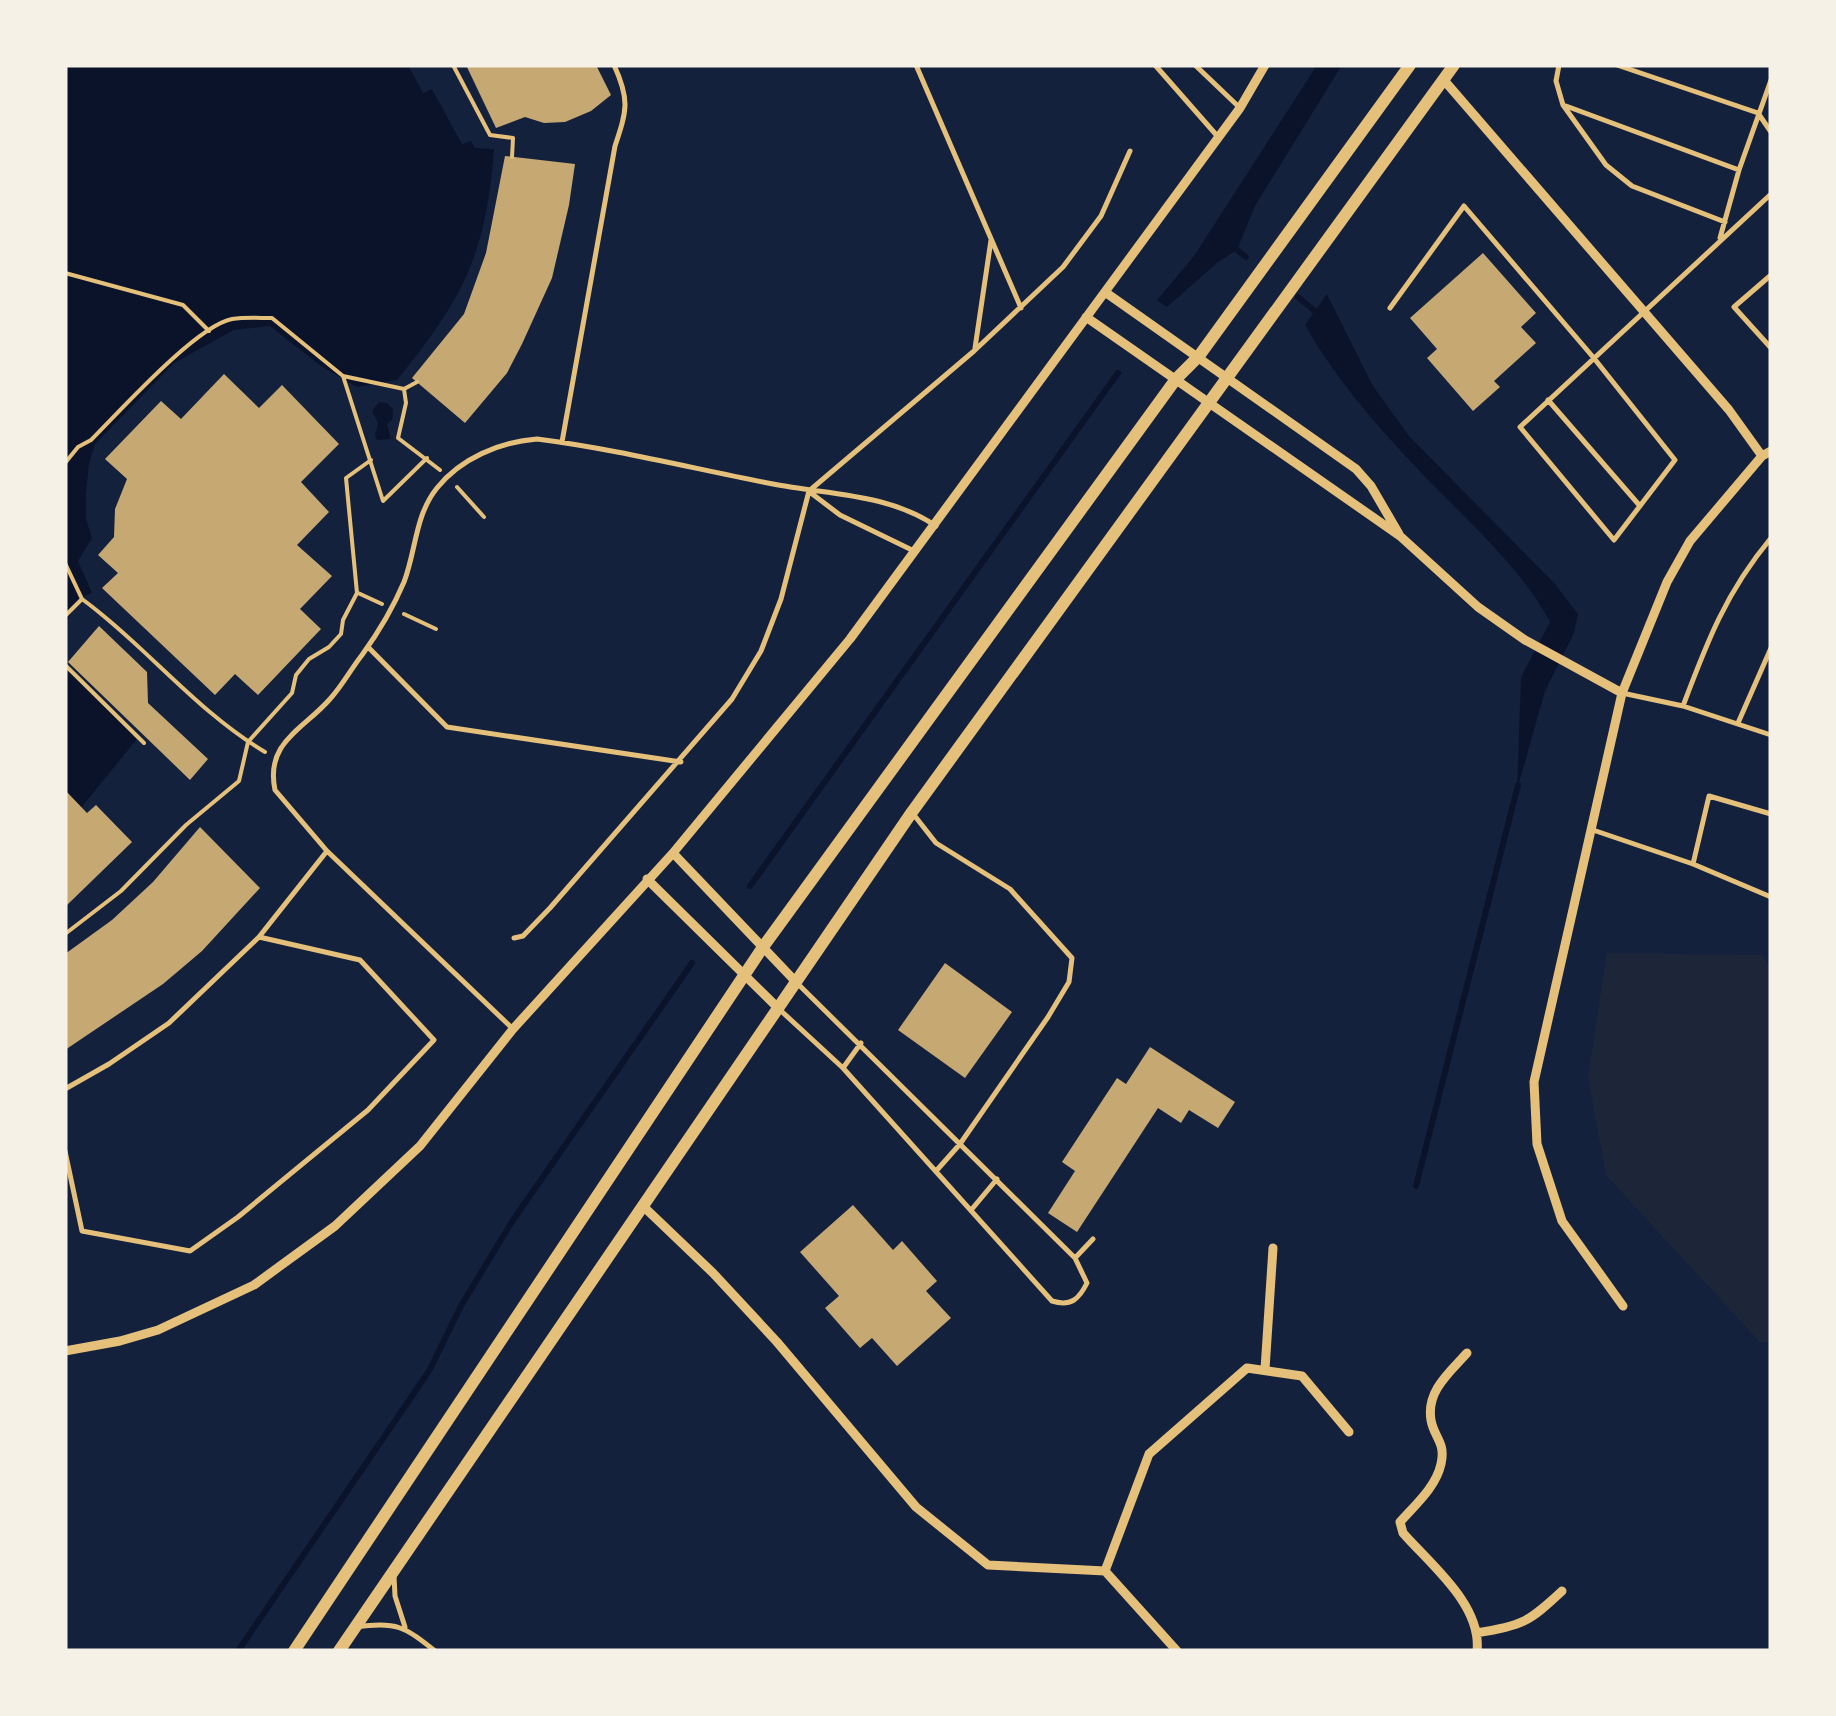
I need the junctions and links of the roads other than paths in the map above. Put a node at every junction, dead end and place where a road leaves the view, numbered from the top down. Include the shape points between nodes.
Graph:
1 (614, 65) edge
2 (916, 65) edge
3 (1156, 65) edge
4 (1195, 65) edge
5 (1265, 65) edge
6 (1410, 65) edge
7 (1454, 65) edge
8 (1559, 65) edge
9 (1618, 65) edge
10 (1443, 79) junction
11 (1771, 80) edge
12 (1564, 105) junction
13 (1240, 108) junction
14 (1758, 113) junction
15 (1771, 132) edge
16 (1219, 138) junction
17 (1130, 151) dead end
18 (1739, 170) junction
19 (1771, 194) edge
20 (1725, 222) junction
21 (992, 236) junction
22 (1720, 240) junction
23 (1771, 275) edge
24 (1105, 292) junction
25 (1021, 308) junction
26 (1390, 308) dead end
27 (1645, 311) junction
28 (1086, 317) junction
29 (1771, 348) edge
30 (974, 351) junction
31 (1199, 356) junction
32 (1593, 357) junction
33 (1230, 377) junction
34 (1176, 379) junction
35 (1548, 400) junction
36 (1211, 402) junction
37 (562, 442) junction
38 (1766, 454) edge
39 (809, 491) junction
40 (1640, 506) junction
41 (936, 526) junction
42 (1400, 536) junction
43 (1771, 538) edge
44 (917, 552) junction
45 (368, 647) junction
46 (1771, 648) edge
47 (1622, 693) junction
48 (1682, 706) junction
49 (1738, 722) junction
50 (1771, 735) edge
51 (680, 762) junction
52 (912, 812) junction
53 (1771, 814) edge
54 (1593, 830) junction
55 (327, 850) junction
56 (673, 852) junction
57 (1694, 864) junction
58 (648, 879) junction
59 (1771, 897) edge
60 (259, 937) junction
61 (514, 938) dead end
62 (763, 947) junction
63 (745, 976) junction
64 (796, 982) junction
65 (779, 1009) junction
66 (513, 1029) junction
67 (861, 1043) junction
68 (843, 1068) junction
69 (65, 1089) edge
70 (960, 1144) junction
71 (65, 1150) edge
72 (936, 1170) junction
73 (997, 1179) junction
74 (644, 1207) junction
75 (972, 1209) junction
76 (1093, 1239) dead end
77 (1273, 1248) dead end
78 (1075, 1258) junction
79 (1624, 1306) dead end
80 (65, 1351) edge
81 (1467, 1353) dead end
82 (1265, 1370) junction
83 (1349, 1432) dead end
84 (394, 1570) junction
85 (1104, 1571) junction
86 (1562, 1591) dead end
87 (356, 1627) junction
88 (405, 1627) junction
89 (1476, 1633) junction
90 (294, 1651) edge
91 (340, 1651) edge
92 (435, 1651) edge
93 (1177, 1651) edge
94 (1478, 1651) edge

1 - 37 lane via 626,114
2 - 21 lane
3 - 16 lane
4 - 13 lane
5 - 13 street
6 - 31 main road
7 - 10 main road
8 - 12 lane
9 - 14 lane
10 - 27 street
10 - 33 main road
11 - 14 lane
12 - 18 lane
12 - 20 lane via 1606,166 1632,186
13 - 16 street
14 - 15 lane
14 - 18 lane
16 - 24 street
17 - 25 lane via 1101,216
18 - 20 lane
19 - 22 lane
20 - 22 lane
21 - 25 lane
21 - 30 lane
22 - 27 lane
23 - 29 lane via 1734,307
24 - 28 street
24 - 31 street
25 - 30 lane
26 - 32 lane via 1464,206
27 - 32 lane
27 - 38 street
28 - 34 street
28 - 41 street
30 - 39 lane
31 - 33 street
31 - 34 main road
32 - 35 lane
32 - 40 lane via 1675,460
33 - 36 main road
33 - 42 street via 1356,469
34 - 36 street
34 - 62 main road
35 - 40 lane
35 - 40 lane via 1520,427 1614,540
36 - 42 street
36 - 52 main road
37 - 39 lane
37 - 45 lane via 512,441 458,467 426,506 405,579
38 - 47 street via 1690,540
39 - 41 lane via 874,499
39 - 44 lane via 840,515
39 - 51 lane via 761,650 732,699
41 - 44 street
42 - 47 street via 1478,607
43 - 48 lane via 1714,624
44 - 56 street
45 - 51 lane via 447,727
45 - 55 lane via 274,757 275,790
46 - 49 lane
47 - 48 lane
47 - 54 street
48 - 49 lane
49 - 50 lane
51 - 61 lane via 550,908
52 - 64 main road
52 - 70 lane via 936,844 1010,889 1072,958 1069,982 1048,1017
53 - 57 lane via 1709,796
54 - 57 lane
54 - 79 street via 1534,1082 1537,1144 1562,1221
55 - 60 lane
55 - 66 lane
56 - 58 street
56 - 62 street
57 - 59 lane
58 - 63 street
58 - 66 street
60 - 69 lane via 168,1023
60 - 71 lane via 360,960 434,1040 359,1119 190,1251 82,1231
62 - 63 main road
62 - 64 street
63 - 65 street
63 - 90 main road
64 - 65 main road
64 - 67 lane
65 - 68 lane
65 - 74 main road
66 - 80 street via 420,1146 310,1247 194,1315 120,1341
67 - 68 lane
67 - 70 lane
68 - 72 lane
70 - 72 lane
70 - 73 lane
72 - 75 lane
73 - 75 lane
73 - 78 lane
74 - 84 main road
74 - 85 street via 777,1342 916,1506 988,1565
75 - 78 lane via 1052,1301 1072,1302 1087,1283
76 - 78 lane
77 - 82 street
81 - 89 street via 1433,1392 1430,1421 1443,1443 1436,1480 1400,1522 1403,1534 1464,1602
82 - 83 street via 1302,1376
82 - 85 street via 1247,1368 1149,1454
84 - 87 main road
84 - 88 lane
85 - 93 street
86 - 89 street via 1530,1620
87 - 88 lane
87 - 91 main road
88 - 92 lane
89 - 94 street

